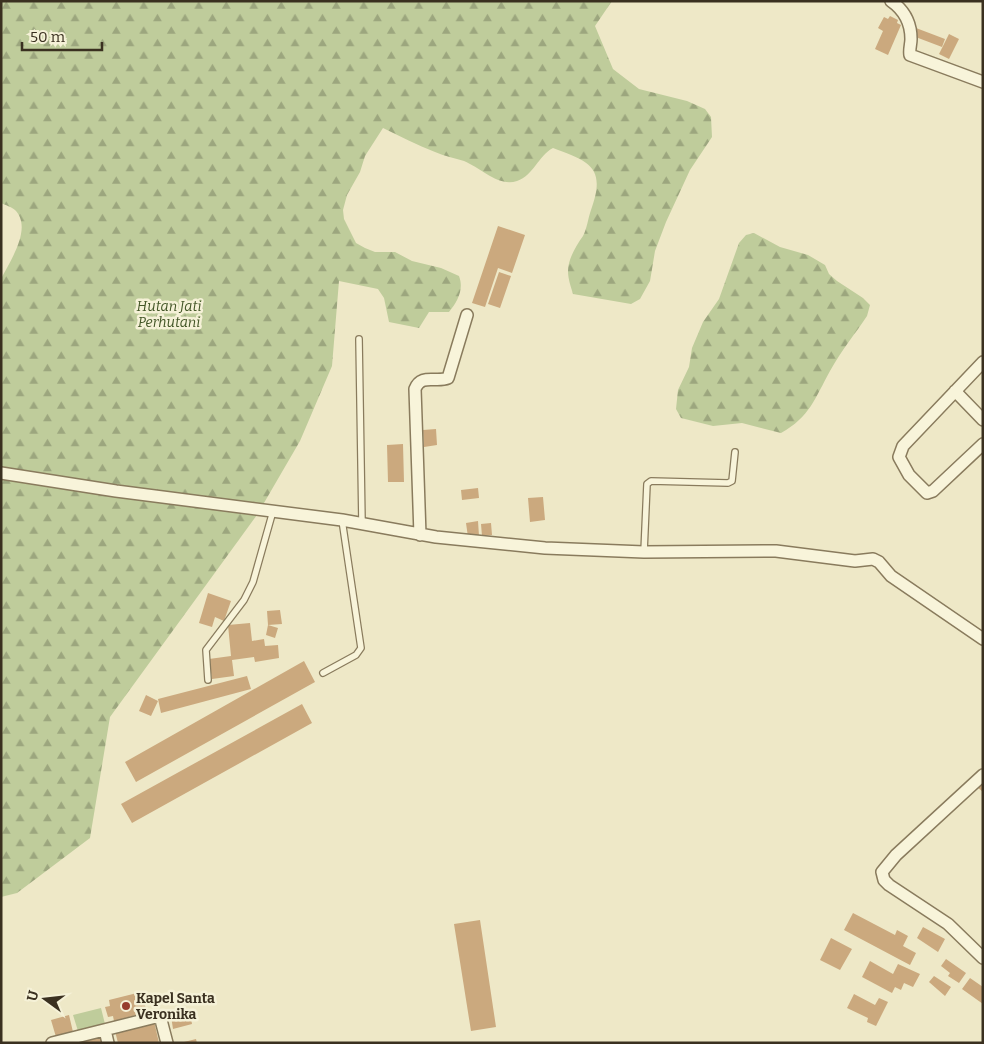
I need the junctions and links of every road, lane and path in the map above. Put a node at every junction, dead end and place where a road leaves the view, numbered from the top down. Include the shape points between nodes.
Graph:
1 (891, 1) edge
2 (983, 82) edge
3 (467, 315) dead end
4 (358, 339) dead end
5 (983, 362) edge
6 (955, 391) junction
7 (983, 420) edge
8 (983, 444) edge
9 (735, 452) dead end
10 (1, 472) edge
11 (273, 511) junction
12 (342, 520) junction
13 (362, 524) junction
14 (420, 535) junction
15 (644, 552) junction
16 (983, 639) edge
17 (323, 672) dead end
18 (208, 680) dead end
19 (983, 775) edge
20 (983, 958) edge
21 (105, 1030) junction
22 (52, 1043) edge
23 (108, 1043) edge
24 (167, 1043) edge

1 - 2 street via 907,18 910,55
3 - 14 street via 448,378 423,380 415,389
4 - 13 lane
5 - 6 street
6 - 7 street
6 - 8 street via 903,446 899,452 901,464 921,489 933,491
9 - 15 lane via 734,476 728,483 651,481 647,484
10 - 11 street
11 - 12 street
11 - 18 lane via 253,582 244,600 206,650
12 - 13 street
12 - 17 lane via 361,648 356,655
13 - 14 street
14 - 15 street via 545,548
15 - 16 street via 776,551 855,561 873,560
19 - 20 street via 896,854 882,872 889,885 948,924
21 - 22 street
21 - 23 street
21 - 24 street via 154,1017 161,1020

